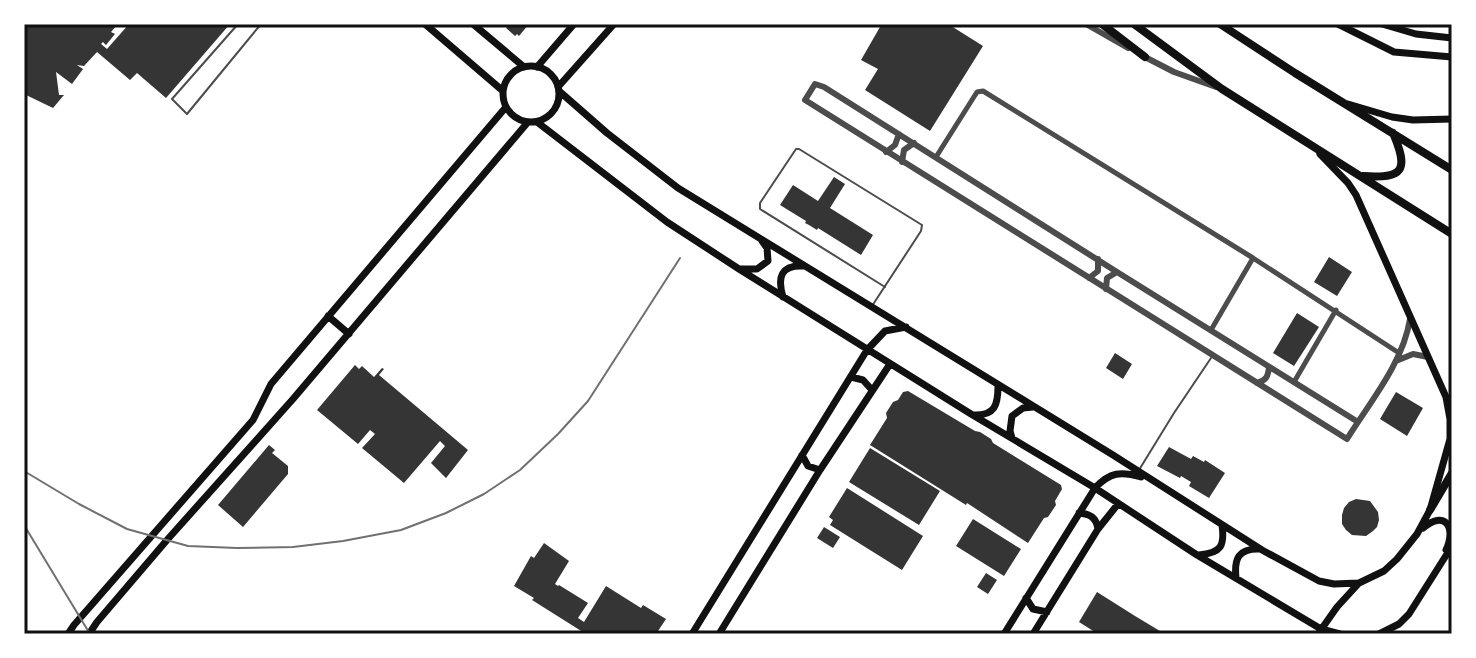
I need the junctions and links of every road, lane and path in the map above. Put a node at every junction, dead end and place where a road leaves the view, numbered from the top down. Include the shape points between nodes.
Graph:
1 (238, 24) edge
2 (261, 24) edge
3 (425, 24) edge
4 (473, 24) edge
5 (574, 24) edge
6 (613, 24) edge
7 (1086, 24) edge
8 (1102, 24) edge
9 (1134, 24) edge
10 (1220, 24) edge
11 (1338, 24) edge
12 (1382, 24) edge
13 (1411, 24) edge
14 (1416, 34) junction
15 (1452, 38) edge
16 (1145, 57) junction
17 (1452, 57) edge
18 (524, 67) junction
19 (537, 67) junction
20 (558, 89) junction
21 (1222, 89) junction
22 (503, 91) junction
23 (1345, 103) junction
24 (506, 107) junction
25 (1452, 119) edge
26 (533, 122) junction
27 (1393, 133) junction
28 (899, 134) junction
29 (914, 143) junction
30 (1313, 146) junction
31 (886, 152) junction
32 (936, 157) junction
33 (902, 162) junction
34 (1452, 170) edge
35 (1358, 175) junction
36 (1452, 234) edge
37 (759, 237) junction
38 (1253, 258) junction
39 (1098, 259) junction
40 (806, 266) junction
41 (739, 269) junction
42 (1117, 272) junction
43 (1089, 278) junction
44 (885, 287) junction
45 (1106, 289) junction
46 (783, 297) junction
47 (872, 306) junction
48 (1336, 310) junction
49 (1410, 315) junction
50 (328, 316) junction
51 (906, 327) junction
52 (1211, 330) junction
53 (349, 334) junction
54 (867, 350) junction
55 (1212, 356) junction
56 (1398, 357) junction
57 (1428, 357) junction
58 (890, 364) junction
59 (1269, 367) junction
60 (851, 377) junction
61 (1294, 382) junction
62 (1257, 383) junction
63 (998, 386) junction
64 (872, 390) junction
65 (1033, 407) junction
66 (971, 414) junction
67 (1358, 422) junction
68 (1013, 439) junction
69 (802, 455) junction
70 (820, 470) junction
71 (1138, 471) junction
72 (1452, 473) edge
73 (1155, 481) junction
74 (1095, 488) junction
75 (1118, 504) junction
76 (1430, 510) junction
77 (1079, 513) junction
78 (1222, 525) junction
79 (1098, 529) junction
80 (1417, 534) junction
81 (1452, 546) edge
82 (1262, 550) junction
83 (1197, 555) junction
84 (1435, 573) junction
85 (1236, 578) junction
86 (1359, 583) junction
87 (1026, 598) junction
88 (1047, 612) junction
89 (1320, 632) edge
90 (68, 634) edge
91 (89, 634) edge
92 (692, 634) edge
93 (719, 634) edge
94 (1004, 634) edge
95 (1033, 634) edge
96 (1340, 634) edge
97 (1379, 634) edge

1 - 2 lane via 172,99 187,114
3 - 22 main road
4 - 18 main road
5 - 19 main road
6 - 20 main road
7 - 16 street
8 - 16 highway
9 - 21 highway
10 - 23 highway
11 - 17 main road via 1394,52
12 - 14 main road
13 - 14 street
14 - 15 main road
16 - 21 street
18 - 19 main road
18 - 22 main road via 510,76
19 - 20 main road via 550,74
20 - 26 main road via 554,110
20 - 37 main road via 678,188
21 - 30 highway
22 - 24 main road
23 - 25 main road via 1392,117
23 - 27 highway
24 - 26 main road via 519,120
24 - 50 main road
26 - 41 main road
26 - 53 main road
27 - 34 highway
27 - 35 highway via 1402,153 1399,170 1382,177
28 - 29 street
28 - 31 street
28 - 31 street via 815,84 805,100
29 - 32 street
29 - 33 street via 904,150
30 - 35 highway
30 - 49 main road via 1356,195
31 - 33 street
32 - 38 street via 983,91
32 - 39 street
33 - 43 street
35 - 36 highway
37 - 40 main road
37 - 41 main road via 768,261 757,269
38 - 48 street
38 - 52 street
39 - 42 street
39 - 43 street via 1098,271
40 - 46 main road via 785,270 780,281
40 - 47 main road
41 - 46 main road
42 - 45 street via 1107,278
42 - 52 street
43 - 45 street
44 - 44 lane via 922,225 796,149 760,209
44 - 47 lane
45 - 55 street
46 - 54 main road
47 - 51 main road
48 - 56 street
48 - 61 street
49 - 56 street
49 - 57 main road
50 - 53 main road
50 - 90 main road via 271,384 253,420
51 - 54 main road via 885,331
51 - 63 main road
52 - 59 street
53 - 91 main road
54 - 58 main road
54 - 60 main road
55 - 62 street
55 - 71 lane
56 - 57 street
56 - 67 street
57 - 76 main road via 1450,419 1450,439
58 - 64 main road
58 - 66 main road
59 - 61 street
59 - 62 street via 1266,379
60 - 64 main road
60 - 69 main road
61 - 67 street
62 - 67 street via 1347,439
63 - 65 main road
63 - 66 main road via 992,410
64 - 70 main road
65 - 68 main road via 1012,416
65 - 71 main road
66 - 68 main road
68 - 74 main road
69 - 70 main road via 808,466
69 - 92 main road
70 - 93 main road
71 - 73 main road
72 - 76 highway
73 - 74 main road via 1119,472
73 - 78 main road
74 - 75 main road
74 - 77 main road
75 - 79 main road
75 - 83 main road
76 - 80 main road
77 - 79 main road via 1093,516
77 - 87 main road
78 - 82 main road
78 - 83 main road via 1220,548
79 - 88 main road
80 - 84 main road via 1437,520 1451,531
80 - 86 main road via 1384,571
81 - 84 main road
82 - 85 main road via 1240,555
82 - 86 main road via 1319,581
83 - 85 main road
84 - 97 main road via 1409,614
85 - 89 main road
86 - 89 main road
87 - 88 main road via 1033,609
87 - 94 main road
88 - 95 main road
89 - 96 main road

